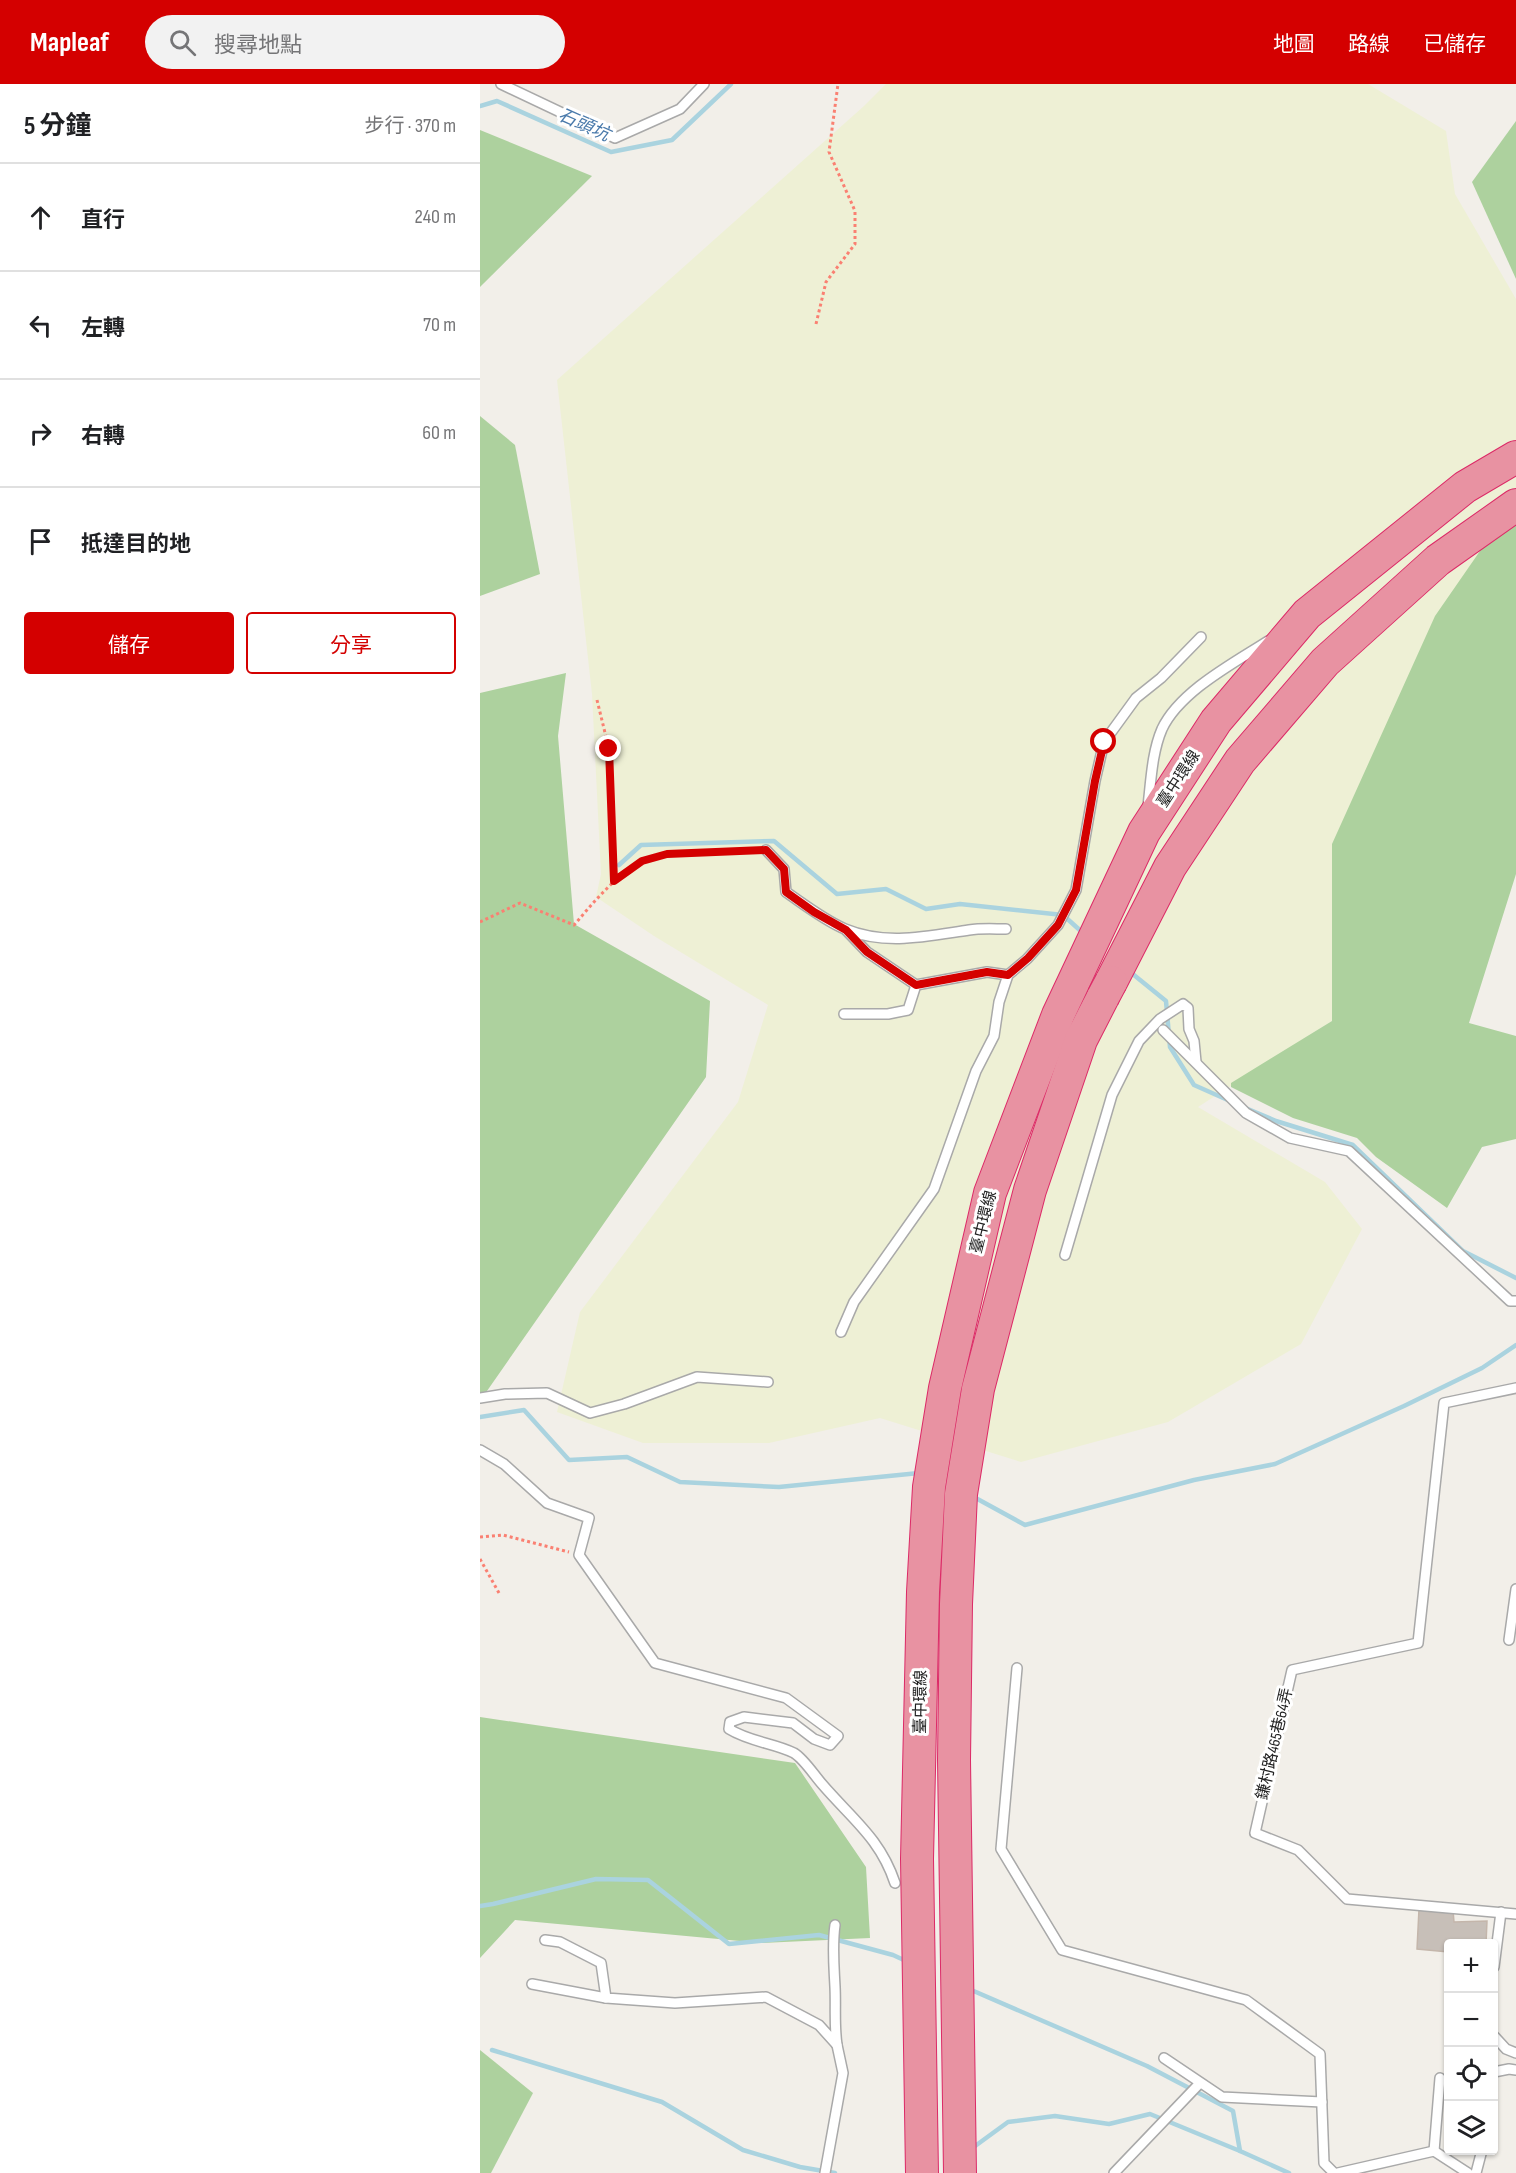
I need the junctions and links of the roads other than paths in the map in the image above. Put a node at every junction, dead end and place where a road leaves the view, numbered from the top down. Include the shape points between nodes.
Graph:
1 (501, 84) edge
2 (704, 84) edge
3 (1516, 457) edge
4 (1516, 505) edge
5 (1307, 614) junction
6 (1201, 637) dead end
7 (1144, 832) junction
8 (766, 850) road end
9 (1006, 929) dead end
10 (846, 930) junction
11 (1008, 975) junction
12 (916, 985) junction
13 (844, 1014) dead end
14 (1163, 1030) dead end
15 (1196, 1062) junction
16 (1065, 1255) dead end
17 (1516, 1301) edge
18 (841, 1332) dead end
19 (768, 1382) dead end
20 (1516, 1388) edge
21 (480, 1398) edge
22 (480, 1450) edge
23 (1516, 1589) edge
24 (1509, 1640) dead end
25 (1017, 1668) dead end
26 (895, 1883) dead end
27 (1501, 1912) junction
28 (1516, 1914) edge
29 (835, 1925) dead end
30 (1498, 1939) edge
31 (545, 1940) dead end
32 (532, 1984) dead end
33 (606, 1998) junction
34 (1498, 2040) edge
35 (837, 2045) junction
36 (1516, 2053) edge
37 (1164, 2058) dead end
38 (1516, 2070) edge
39 (1498, 2071) edge
40 (1440, 2078) dead end
41 (1200, 2083) junction
42 (1322, 2102) junction
43 (1434, 2151) junction
44 (1481, 2155) edge
45 (959, 2162) edge
46 (922, 2172) edge
47 (825, 2173) edge
48 (1114, 2173) edge
49 (1336, 2173) edge
50 (1468, 2173) edge
51 (1476, 2173) edge

1 - 2 lane via 615,138 680,109
3 - 5 highway, 臺中環線 via 1465,487
4 - 45 highway, 臺中環線 via 1438,560 1317,671 1240,761 1170,867 1081,1040 1030,1190 978,1389 962,1488 954,1724
5 - 7 highway, 臺中環線 via 1216,721
5 - 7 lane via 1217,675 1173,711 1156,749
6 - 11 lane via 1136,698 1104,742 1076,890 1058,925
7 - 46 highway, 臺中環線 via 1058,1015 990,1194 945,1388 931,1474 923,1615 917,1859
8 - 10 lane via 784,869 786,892
9 - 10 lane via 890,939
10 - 12 lane via 867,952
11 - 12 lane via 987,972
11 - 18 lane via 994,1036 976,1071 934,1189 854,1302
12 - 13 lane via 908,1010
14 - 15 lane
15 - 16 lane via 1188,1008 1183,1004 1160,1019 1139,1041 1112,1095
15 - 17 lane via 1246,1113 1290,1138 1349,1151 1510,1301
19 - 21 lane via 697,1377 590,1413 546,1393
20 - 27 lane, 鎌村路465巷64弄 via 1444,1403 1418,1643 1292,1670 1255,1833 1298,1850 1347,1899
22 - 26 lane via 504,1464 547,1503 588,1518 579,1555 655,1663 786,1698 838,1736 830,1745 814,1739 793,1723 744,1717 730,1722 729,1730 795,1754 861,1824 889,1864
23 - 24 lane
25 - 42 lane via 1002,1849 1062,1950 1246,2000 1320,2054
27 - 28 lane, 鎌村路465巷64弄
27 - 30 lane
29 - 35 lane via 832,1948
31 - 33 lane via 560,1942 601,1963
32 - 33 lane
33 - 35 lane via 675,2002 766,1998 819,2025
34 - 36 lane
35 - 47 lane via 843,2073
37 - 41 lane
38 - 39 lane
40 - 43 lane
41 - 42 lane via 1222,2097
41 - 48 lane
42 - 49 lane via 1324,2163
43 - 49 lane
43 - 50 lane
44 - 51 lane

